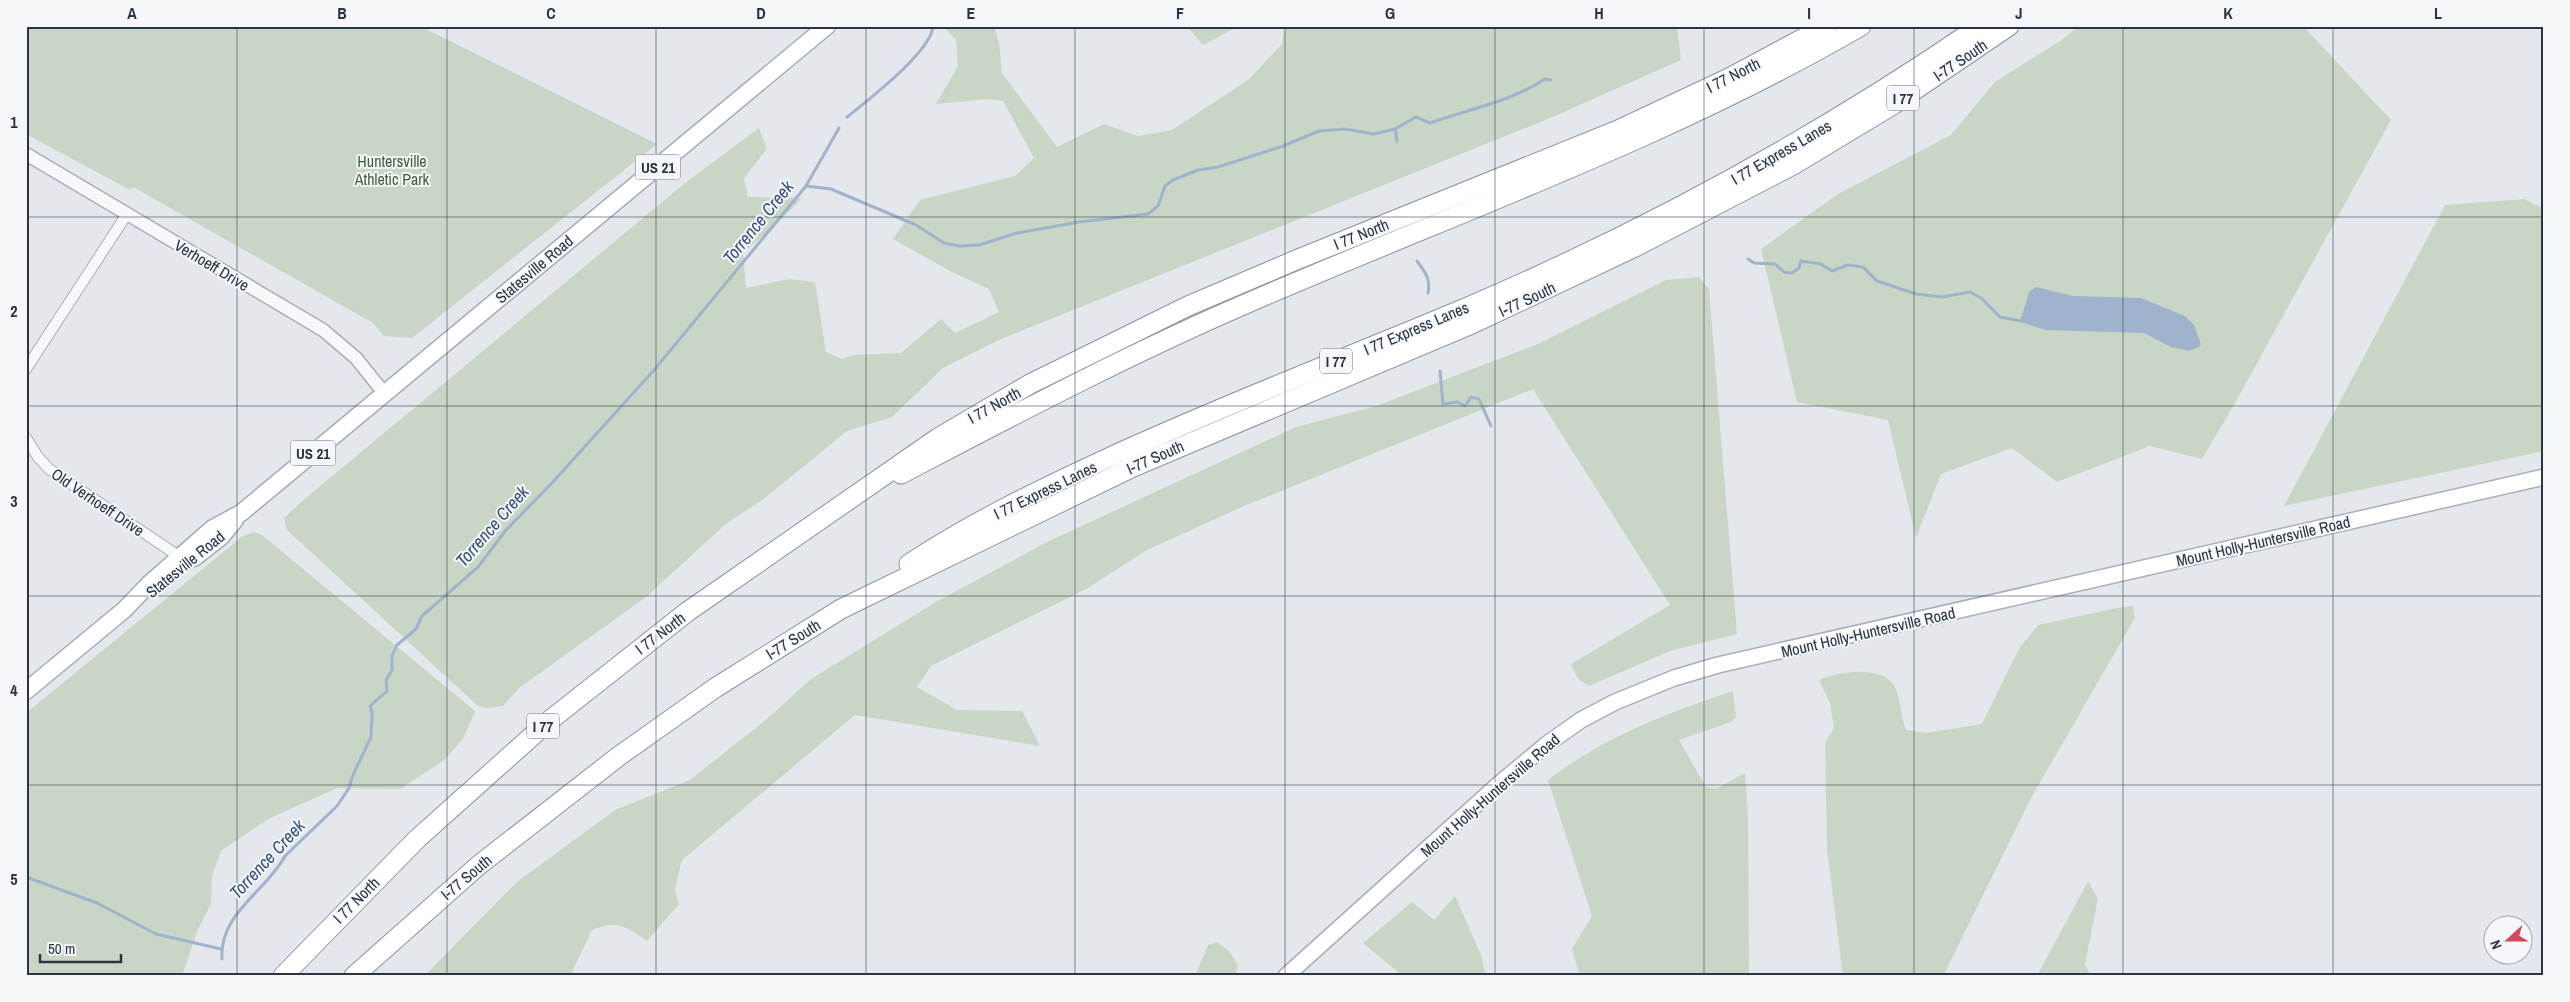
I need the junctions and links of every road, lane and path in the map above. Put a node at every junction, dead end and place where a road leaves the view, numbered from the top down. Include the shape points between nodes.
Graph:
1 (827, 26) edge
2 (1826, 26) edge
3 (1861, 26) edge
4 (1980, 26) edge
5 (2010, 26) edge
6 (26, 154) edge
7 (127, 214) junction
8 (26, 369) edge
9 (384, 393) junction
10 (26, 438) edge
11 (2544, 477) edge
12 (832, 511) junction
13 (241, 513) junction
14 (180, 557) junction
15 (841, 609) junction
16 (124, 610) junction
17 (26, 691) edge
18 (283, 976) edge
19 (354, 976) edge
20 (1286, 976) edge

1 - 9 main road, Statesville Road / US 21
2 - 12 highway, I 77 North / I 77 via 1729,78 1618,130 1287,264 1135,331 978,413
3 - 12 highway, I 77 via 1736,94 1625,146 1250,302 1153,346
4 - 15 highway, I 77 Express Lanes / I 77 via 1835,121 1681,208 1522,283 1180,426 1072,475 966,530
5 - 15 highway, I-77 South / I 77 via 1894,104 1793,166 1635,248 1474,323 1133,466
6 - 7 street, Verhoeff Drive
7 - 8 street
7 - 9 street, Verhoeff Drive via 329,334 356,358
9 - 13 main road, Statesville Road / US 21
10 - 14 street, Old Verhoeff Drive via 49,469
11 - 20 main road, Mount Holly-Huntersville Road via 1725,664 1653,686 1598,710 1532,756
12 - 18 highway, I 77 North / I 77 via 687,612 549,721 417,840
13 - 14 main road, Statesville Road / US 21 via 213,528
13 - 16 main road, Statesville Road / US 21 via 221,537 154,591
14 - 16 main road, Statesville Road / US 21
15 - 19 highway, I-77 South / I 77 via 716,688 595,774 472,872
16 - 17 main road, Statesville Road / US 21

